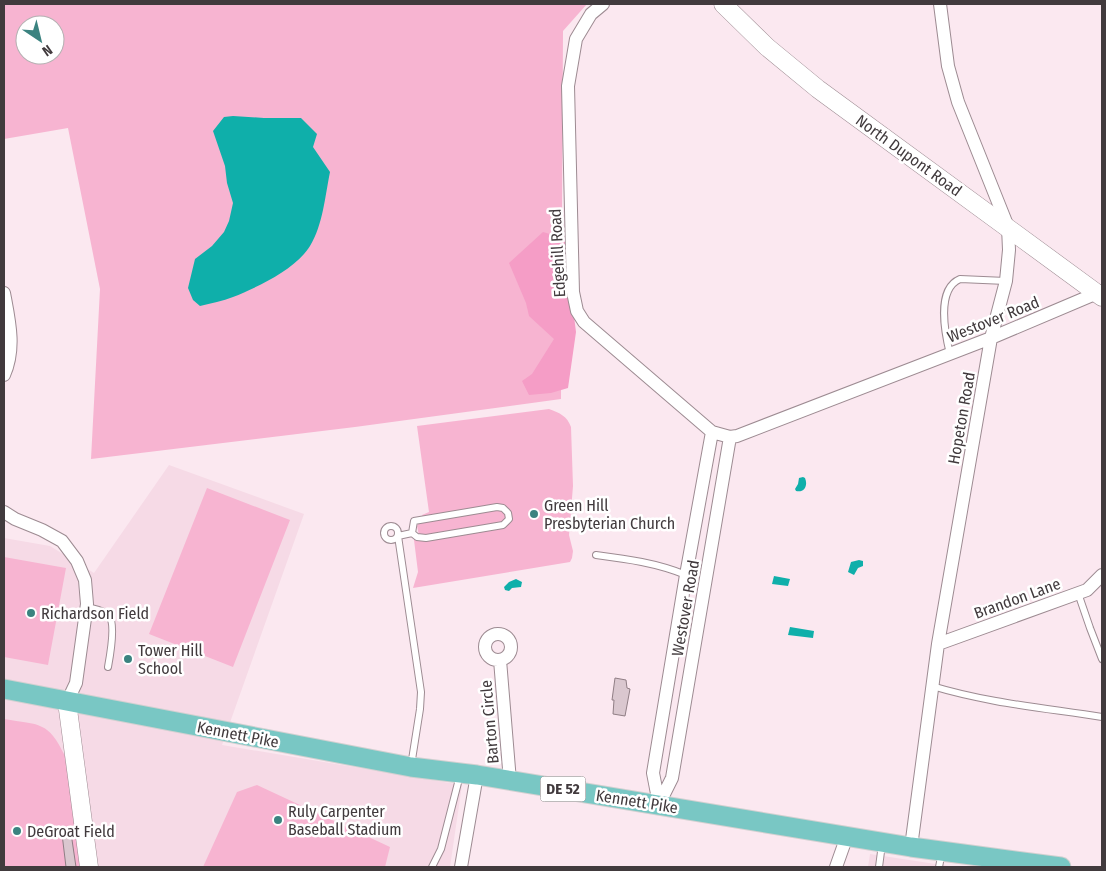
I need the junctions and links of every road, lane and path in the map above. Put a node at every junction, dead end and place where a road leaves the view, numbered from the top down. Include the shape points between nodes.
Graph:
1 (603, 4) edge
2 (723, 4) edge
3 (940, 4) edge
4 (1008, 227) junction
5 (1006, 281) junction
6 (4, 293) edge
7 (1101, 294) edge
8 (991, 338) junction
9 (950, 354) junction
10 (4, 374) edge
11 (712, 432) junction
12 (730, 437) junction
13 (4, 512) edge
14 (412, 533) junction
15 (596, 555) dead end
16 (1102, 575) edge
17 (686, 576) junction
18 (1078, 593) junction
19 (87, 608) junction
20 (938, 644) junction
21 (1102, 659) edge
22 (500, 660) dead end
23 (108, 667) dead end
24 (932, 686) junction
25 (4, 689) edge
26 (67, 702) junction
27 (1102, 717) edge
28 (411, 767) junction
29 (469, 774) junction
30 (510, 781) junction
31 (659, 804) junction
32 (847, 836) junction
33 (882, 842) junction
34 (911, 847) junction
35 (940, 859) edge
36 (90, 867) edge
37 (432, 867) edge
38 (461, 867) edge
39 (836, 867) edge
40 (879, 867) edge
41 (1061, 867) edge

1 - 11 street, Edgehill Road via 591,14 576,39 568,86 573,292 584,322
2 - 4 main road, North Dupont Road via 799,75
3 - 4 street, Hopeton Road via 948,66 958,102
4 - 5 street, Hopeton Road
4 - 7 main road, North Dupont Road
5 - 8 street, Hopeton Road
5 - 9 lane via 953,281 946,300 944,326
6 - 10 street via 12,331
7 - 8 street, Westover Road
8 - 9 street, Westover Road
8 - 20 street, Hopeton Road
9 - 12 street, Westover Road
11 - 12 street, Edgehill Road
11 - 17 street, Westover Road
12 - 31 street, Westover Road via 672,778
13 - 19 street via 62,541 77,561 85,580
14 - 14 lane via 426,538 503,525 509,519 508,513 497,507 414,520
14 - 28 lane via 398,536 421,692
15 - 17 lane via 642,562
16 - 18 street, Brandon Lane via 1087,590
17 - 31 street, Westover Road via 653,773
18 - 20 street, Brandon Lane
18 - 21 lane
19 - 23 lane via 103,612 112,621
19 - 26 street via 76,683
20 - 24 street, Hopeton Road
22 - 30 street, Barton Circle
24 - 27 lane via 970,697
24 - 34 street, Hopeton Road
25 - 26 main road, DE 52
26 - 28 main road, Kennett Pike / DE 52
26 - 36 main road
28 - 29 main road, Kennett Pike / DE 52
29 - 30 main road, Kennett Pike / DE 52
29 - 37 lane
29 - 38 street
30 - 31 main road, Kennett Pike / DE 52
31 - 32 main road, Kennett Pike / DE 52
32 - 33 main road, Kennett Pike / DE 52
32 - 39 street
33 - 34 main road, Kennett Pike / DE 52
33 - 40 lane
34 - 35 main road, Kennett Pike / DE 52
35 - 41 main road, Kennett Pike / DE 52

